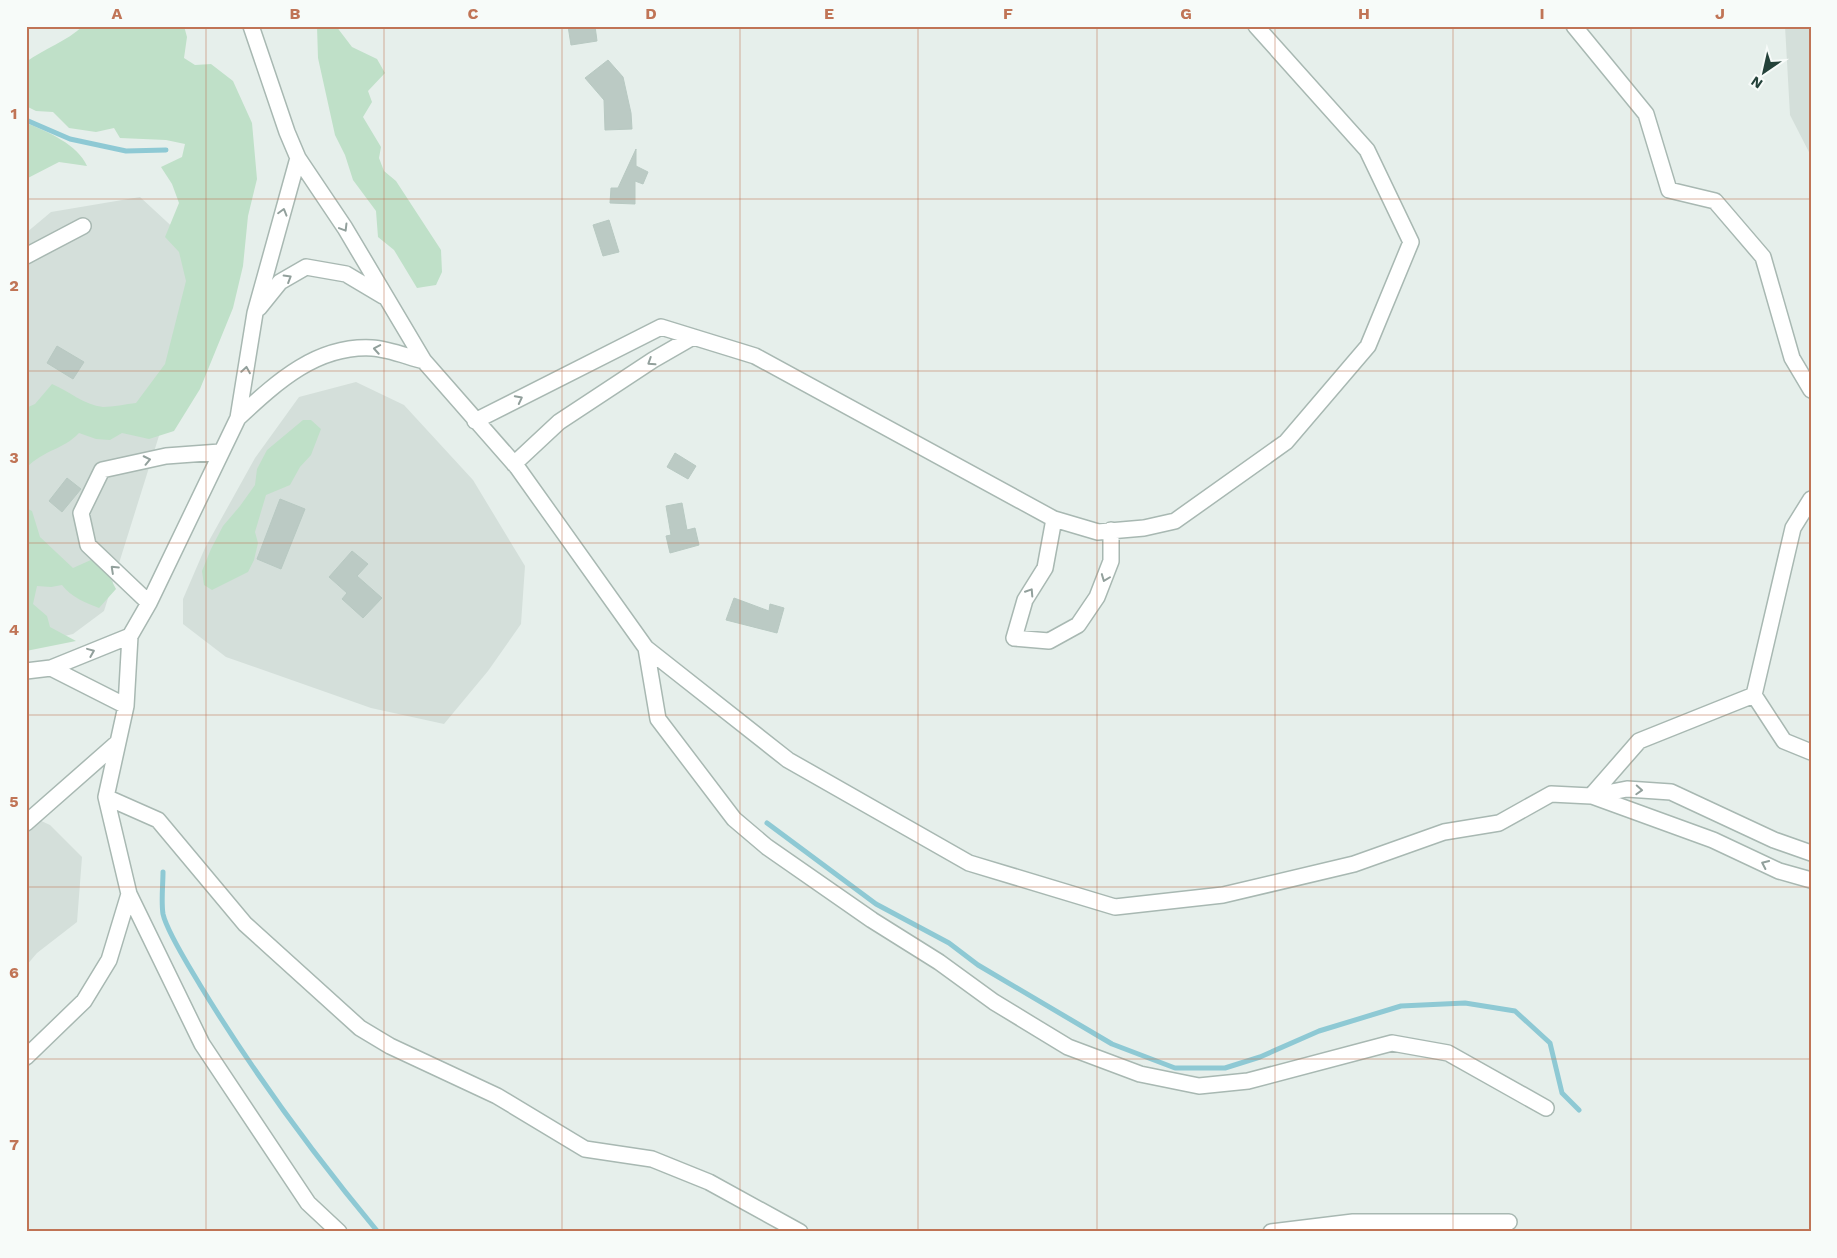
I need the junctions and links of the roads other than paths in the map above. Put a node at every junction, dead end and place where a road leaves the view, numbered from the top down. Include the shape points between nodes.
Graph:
1 (251, 26) edge
2 (1256, 26) edge
3 (1574, 26) edge
4 (298, 158) junction
5 (83, 226) dead end
6 (26, 256) edge
7 (385, 298) junction
8 (255, 313) junction
9 (692, 337) junction
10 (424, 361) junction
11 (1811, 390) edge
12 (238, 418) junction
13 (475, 421) junction
14 (220, 452) junction
15 (514, 464) junction
16 (1811, 499) edge
17 (1054, 518) junction
18 (1111, 530) junction
19 (149, 602) junction
20 (130, 636) junction
21 (646, 648) junction
22 (52, 668) junction
23 (26, 671) edge
24 (1754, 695) junction
25 (126, 706) junction
26 (117, 743) junction
27 (1811, 752) edge
28 (1591, 796) junction
29 (106, 797) junction
30 (26, 823) edge
31 (1811, 853) edge
32 (1811, 880) edge
33 (129, 894) junction
34 (26, 1057) edge
35 (1546, 1108) dead end
36 (1509, 1222) dead end
37 (339, 1232) edge
38 (800, 1232) edge
39 (1271, 1232) edge

1 - 4 street
2 - 18 street via 1367,150 1411,242 1368,346 1286,442 1175,521 1144,528
3 - 11 street via 1646,114 1669,190 1715,201 1763,257 1792,358
4 -> 7 street
8 -> 4 street
5 - 6 street
8 -> 7 street via 280,282 306,267 346,274
7 - 10 street
12 -> 8 street
13 -> 9 street via 661,327
9 -> 15 street via 559,422
9 - 17 street via 755,356
10 -> 12 street via 373,348 342,349 308,362 281,379
10 - 13 street
12 - 14 street
13 - 15 street
14 - 19 street
19 -> 14 street via 88,545 81,513 102,470 166,456
15 - 21 street
16 - 24 street via 1793,528
17 - 18 street via 1098,532
18 -> 17 street via 1111,561 1097,597 1078,625 1049,641 1014,638 1025,600 1045,568
19 - 20 street
22 -> 20 street
20 - 25 street
21 - 28 street via 788,760 969,863 1115,907 1222,895 1354,864 1444,832 1499,823 1551,794
21 - 35 street via 658,719 734,819 767,847 872,920 1068,1047 1140,1074 1199,1086 1248,1081 1392,1044 1448,1053
22 - 23 street
22 - 25 street
24 - 27 street via 1784,741
24 - 28 street via 1639,740
25 - 26 street
26 - 29 street
26 - 30 street
28 -> 31 street via 1626,789 1671,792 1774,840
32 -> 28 street via 1779,871 1713,840
29 - 33 street
29 - 38 street via 158,820 245,924 360,1028 390,1046 496,1096 585,1149 652,1158 710,1182
33 - 34 street via 109,960 84,1002
33 - 37 street via 202,1044 308,1203
36 - 39 street via 1353,1222

